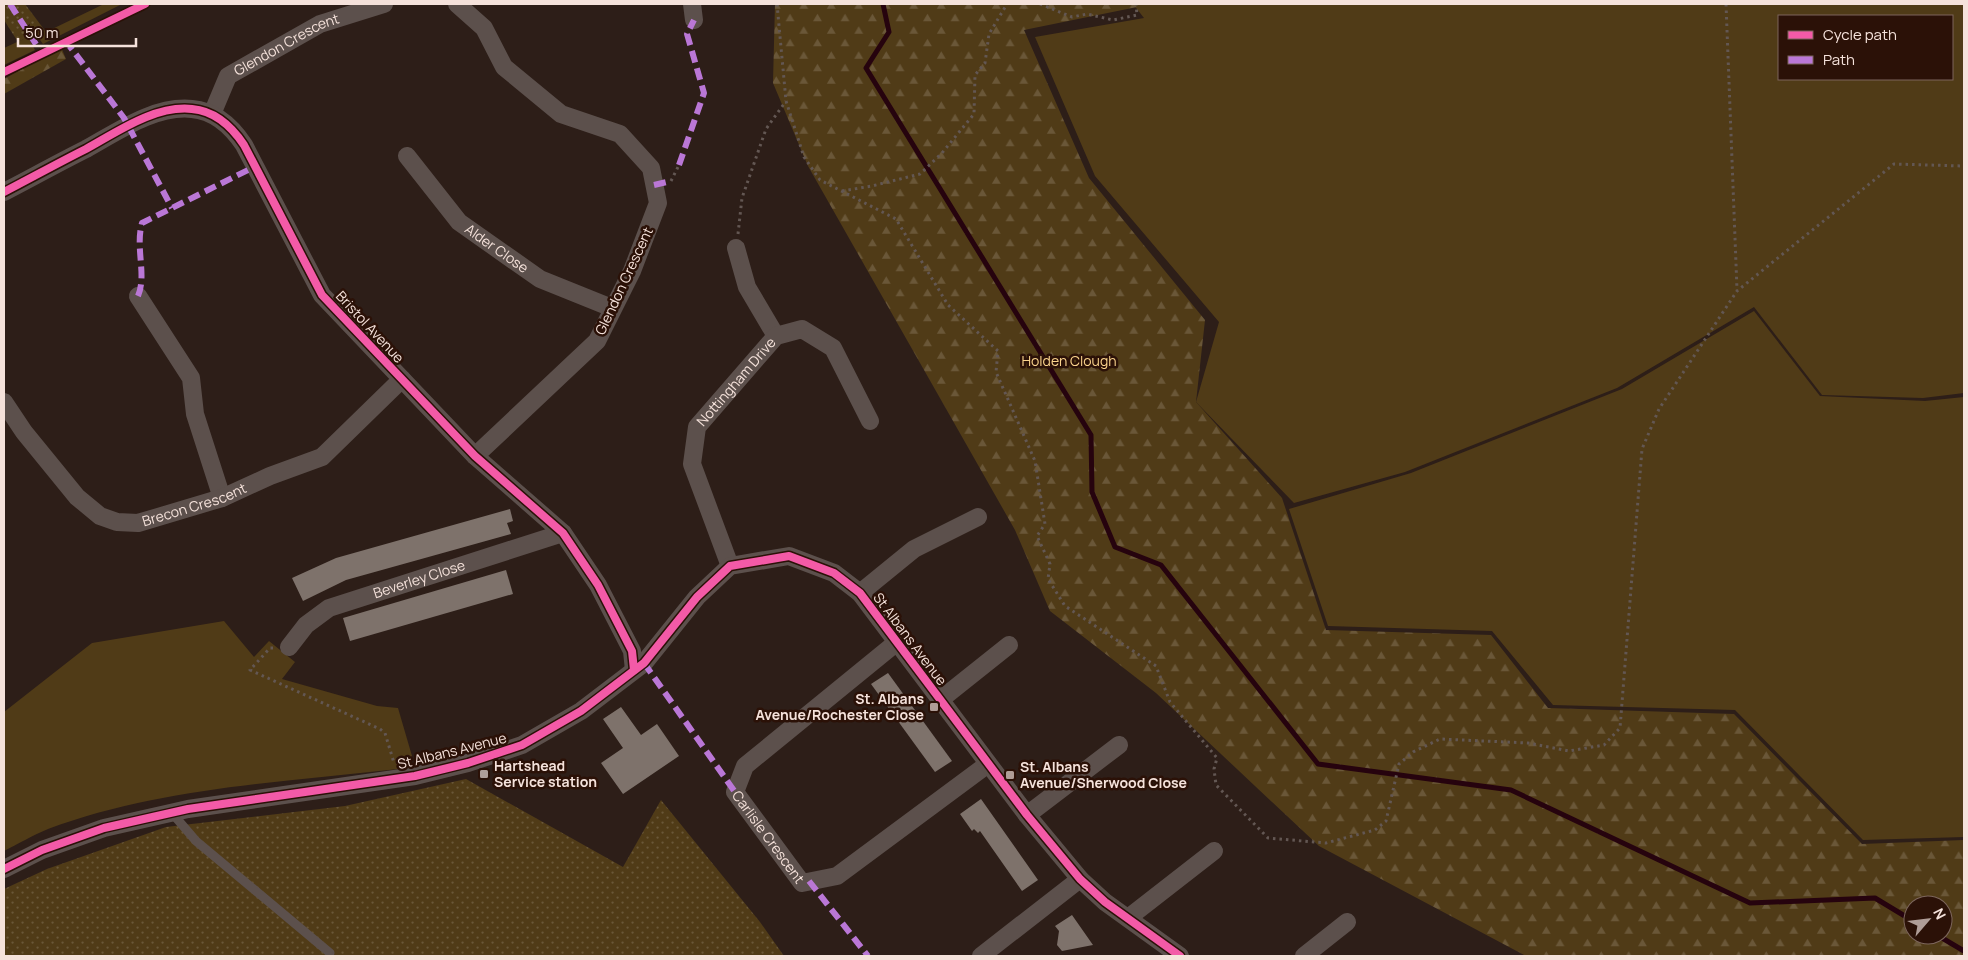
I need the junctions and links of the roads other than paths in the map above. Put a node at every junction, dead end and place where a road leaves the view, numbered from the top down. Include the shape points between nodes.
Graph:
1 (384, 4) edge
2 (466, 7) edge
3 (212, 114) junction
4 (407, 156) dead end
5 (4, 192) edge
6 (736, 248) road end
7 (138, 296) dead end
8 (612, 308) junction
9 (776, 336) junction
10 (402, 379) junction
11 (4, 402) edge
12 (870, 422) dead end
13 (475, 456) junction
14 (222, 498) junction
15 (978, 517) dead end
16 (563, 533) junction
17 (730, 566) junction
18 (860, 593) junction
19 (897, 642) junction
20 (1009, 645) dead end
21 (289, 647) road end
22 (634, 670) junction
23 (940, 700) junction
24 (1119, 745) dead end
25 (988, 764) junction
26 (172, 813) junction
27 (1027, 815) junction
28 (1214, 851) dead end
29 (4, 869) edge
30 (1080, 879) junction
31 (1128, 918) junction
32 (1347, 922) dead end
33 (330, 953) dead end
34 (981, 956) edge
35 (1180, 956) edge
36 (1304, 956) edge

1 - 3 street, Glendon Crescent via 320,24 228,76
2 - 8 street, Glendon Crescent via 484,28 504,67 561,114 620,134 650,168 658,203 632,271
3 - 5 street, Bristol Avenue via 192,109 168,110 140,121
3 - 10 street, Bristol Avenue via 234,130 244,145 322,295
4 - 8 street, Alder Close via 459,222 540,280
6 - 9 street via 748,287
7 - 14 street via 191,378 195,414
8 - 13 street, Glendon Crescent via 597,341
9 - 12 street, Nottingham Drive via 802,329 833,348
9 - 17 street, Nottingham Drive via 697,427 692,464
10 - 13 street, Bristol Avenue
10 - 14 street, Brecon Crescent via 322,457
11 - 14 street, Brecon Crescent via 55,472 100,516 117,522 138,523
13 - 16 street, Bristol Avenue
15 - 18 street via 914,549
16 - 21 street, Beverley Close via 329,608 306,626
16 - 22 street, Bristol Avenue via 598,585 632,652
17 - 18 street, St Albans Avenue via 789,556 834,573
17 - 22 street, St Albans Avenue via 697,597 644,663
18 - 19 street, St Albans Avenue
19 - 23 street, St Albans Avenue
19 - 25 street, Carlisle Crescent via 745,766 735,792 802,883 837,876
20 - 23 street
22 - 26 street, St Albans Avenue via 581,711 522,746 468,763 398,778
23 - 25 street, St Albans Avenue
24 - 27 street
25 - 27 street, St Albans Avenue
26 - 29 street, St Albans Avenue via 104,828 42,850
26 - 33 lane via 196,842
27 - 30 street, St Albans Avenue
28 - 31 street
30 - 31 street, St Albans Avenue
30 - 34 street
31 - 35 street, St Albans Avenue
32 - 36 street

